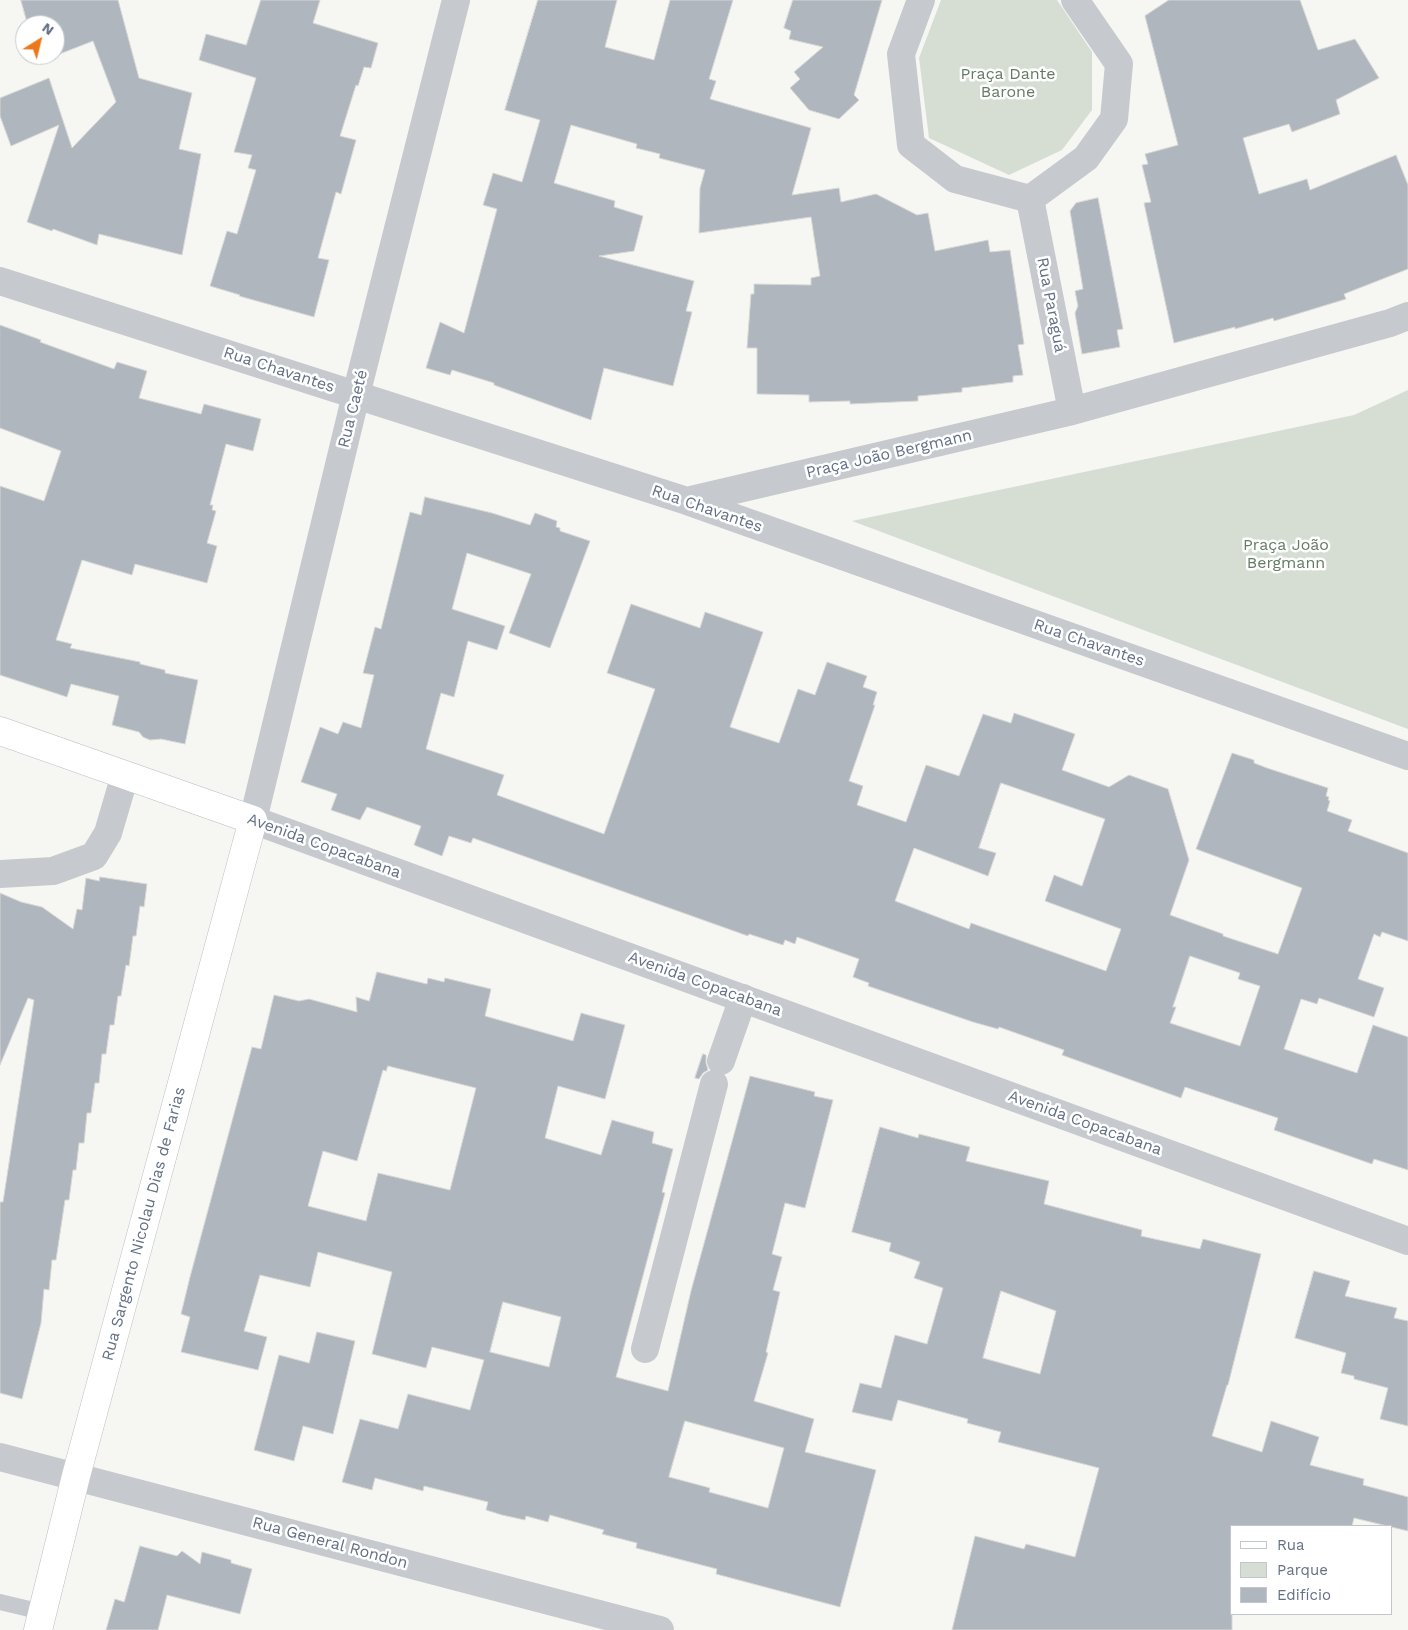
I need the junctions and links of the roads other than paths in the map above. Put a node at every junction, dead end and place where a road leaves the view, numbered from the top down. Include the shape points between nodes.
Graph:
1 (456, 0) edge
2 (921, 0) edge
3 (1075, 0) edge
4 (1030, 199) junction
5 (0, 281) edge
6 (1408, 316) edge
7 (356, 395) junction
8 (1072, 411) junction
9 (687, 501) junction
10 (0, 731) edge
11 (1408, 756) edge
12 (125, 775) junction
13 (253, 820) junction
14 (0, 874) edge
15 (742, 998) junction
16 (1408, 1241) edge
17 (645, 1349) dead end
18 (0, 1457) edge
19 (76, 1476) junction
20 (0, 1602) edge
21 (40, 1621) edge
22 (660, 1630) edge

1 - 7 street, Rua Caeté
2 - 4 street via 900,54 911,145 955,179
3 - 4 street via 1119,64 1114,119 1086,158
4 - 8 street, Rua Paraguá
5 - 7 street, Rua Chavantes
6 - 8 street, Praça João Bergmann
7 - 9 street, Rua Chavantes
7 - 13 street, Rua Caeté
8 - 9 street, Praça João Bergmann
9 - 11 street, Rua Chavantes
10 - 12 main road, Avenida Copacabana
12 - 13 main road, Avenida Copacabana
12 - 14 street via 108,833 94,856 53,871
13 - 15 street, Avenida Copacabana
13 - 19 main road, Rua Sargento Nicolau Dias de Farias
15 - 16 street, Avenida Copacabana
15 - 17 street via 717,1072
18 - 19 street, Rua General Rondon
19 - 21 main road, Rua Sargento Nicolau Dias de Farias
19 - 22 street, Rua General Rondon
20 - 21 lane

